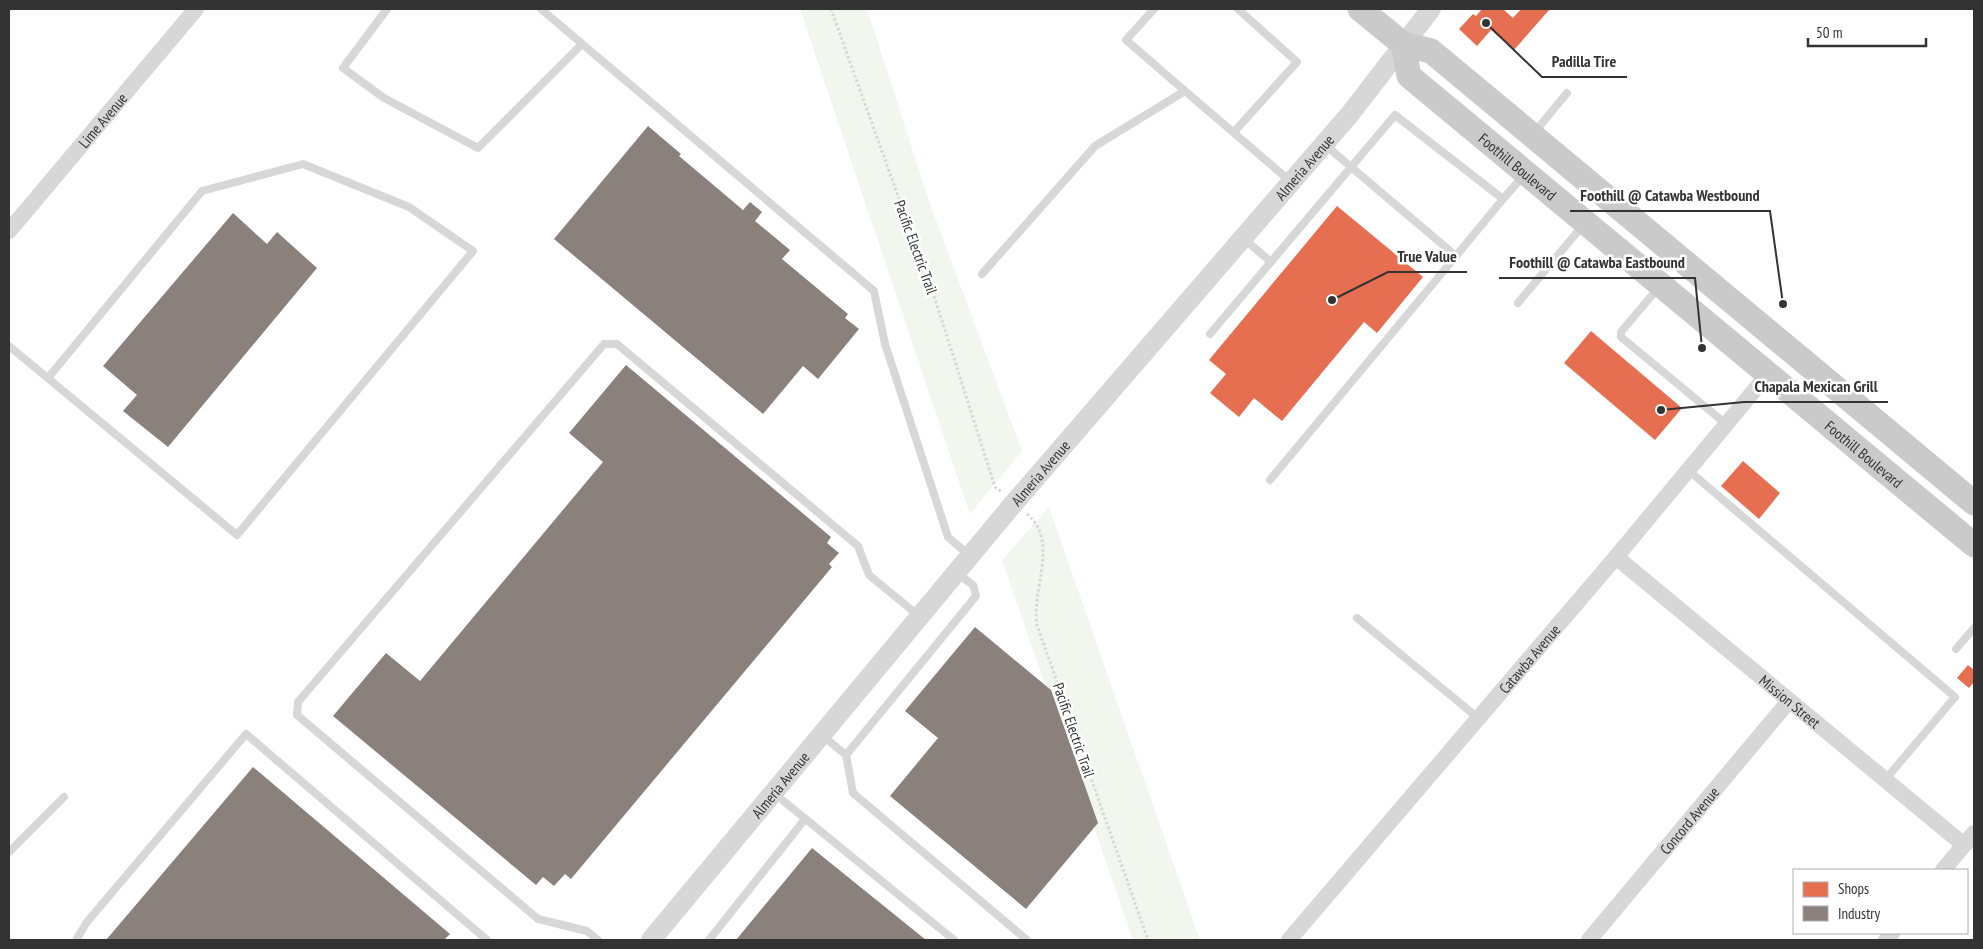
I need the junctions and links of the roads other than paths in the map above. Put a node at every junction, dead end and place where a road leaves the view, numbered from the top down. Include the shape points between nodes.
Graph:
1 (196, 9) edge
2 (387, 9) edge
3 (541, 9) edge
4 (1154, 9) edge
5 (1238, 9) edge
6 (1360, 9) edge
7 (1431, 9) edge
8 (582, 44) junction
9 (1403, 44) junction
10 (1185, 90) junction
11 (1567, 94) dead end
12 (1234, 132) junction
13 (1533, 134) junction
14 (1324, 144) junction
15 (1351, 166) junction
16 (1525, 174) junction
17 (1292, 183) junction
18 (1503, 199) junction
19 (1585, 222) junction
20 (9, 231) edge
21 (1244, 239) junction
22 (1456, 256) junction
23 (1270, 262) junction
24 (982, 274) dead end
25 (1661, 284) junction
26 (1518, 303) dead end
27 (1210, 334) dead end
28 (9, 346) edge
29 (1768, 374) junction
30 (48, 378) junction
31 (1726, 424) junction
32 (1688, 470) junction
33 (1270, 480) dead end
34 (1974, 503) edge
35 (1974, 545) edge
36 (971, 556) junction
37 (1616, 557) junction
38 (957, 573) junction
39 (920, 618) junction
40 (1357, 618) dead end
41 (1974, 628) edge
42 (1956, 649) dead end
43 (1789, 701) junction
44 (1478, 718) junction
45 (823, 736) junction
46 (846, 755) junction
47 (1885, 780) junction
48 (775, 794) junction
49 (64, 796) dead end
50 (806, 819) junction
51 (1969, 839) edge
52 (9, 852) edge
53 (1944, 869) edge
54 (76, 940) edge
55 (487, 940) edge
56 (598, 940) edge
57 (651, 940) edge
58 (709, 940) edge
59 (954, 940) edge
60 (1027, 940) edge
61 (1289, 940) edge
62 (1589, 940) edge

1 - 20 street, Lime Avenue
2 - 8 lane via 343,68 384,98 478,148
3 - 8 lane
4 - 10 lane via 1126,40
5 - 12 lane via 1297,62
6 - 9 main road
7 - 9 street, Almeria Avenue
8 - 36 lane via 874,291 885,344 948,537
9 - 13 main road via 1431,50
9 - 14 street, Almeria Avenue
9 - 16 main road, Foothill Boulevard via 1409,76
10 - 12 lane
10 - 24 lane via 1095,146
11 - 13 lane
12 - 17 lane
13 - 34 main road
14 - 15 lane
14 - 17 street, Almeria Avenue
15 - 18 lane via 1395,115
15 - 22 lane
15 - 23 lane
16 - 18 lane
16 - 19 main road, Foothill Boulevard
17 - 21 street, Almeria Avenue
18 - 22 lane
19 - 25 main road, Foothill Boulevard
19 - 26 lane
21 - 23 lane
21 - 36 street, Almeria Avenue
22 - 33 lane
23 - 27 lane
25 - 29 main road, Foothill Boulevard
25 - 31 lane via 1621,332 1621,337
28 - 30 lane
29 - 31 street, Catawba Avenue
29 - 35 main road, Foothill Boulevard
30 - 30 lane via 237,535 472,251 409,207 302,164 202,191
31 - 32 street, Catawba Avenue
32 - 37 street, Catawba Avenue
32 - 47 lane via 1955,697
36 - 38 street, Almeria Avenue
37 - 43 street, Mission Street
37 - 44 street, Catawba Avenue
38 - 39 street, Almeria Avenue
38 - 46 lane via 973,585 976,596
39 - 45 street, Almeria Avenue
39 - 56 lane via 869,574 858,546 617,344 604,344 298,702 297,715 538,919 587,931
40 - 44 lane
41 - 42 lane
43 - 47 street, Mission Street
43 - 62 street, Concord Avenue
44 - 61 street, Catawba Avenue
45 - 46 lane
45 - 48 street, Almeria Avenue
46 - 60 lane via 853,793
47 - 51 street, Mission Street
48 - 50 lane
48 - 57 street, Almeria Avenue
49 - 52 lane
50 - 58 lane
50 - 59 lane
51 - 53 street
54 - 55 lane via 87,922 246,734

